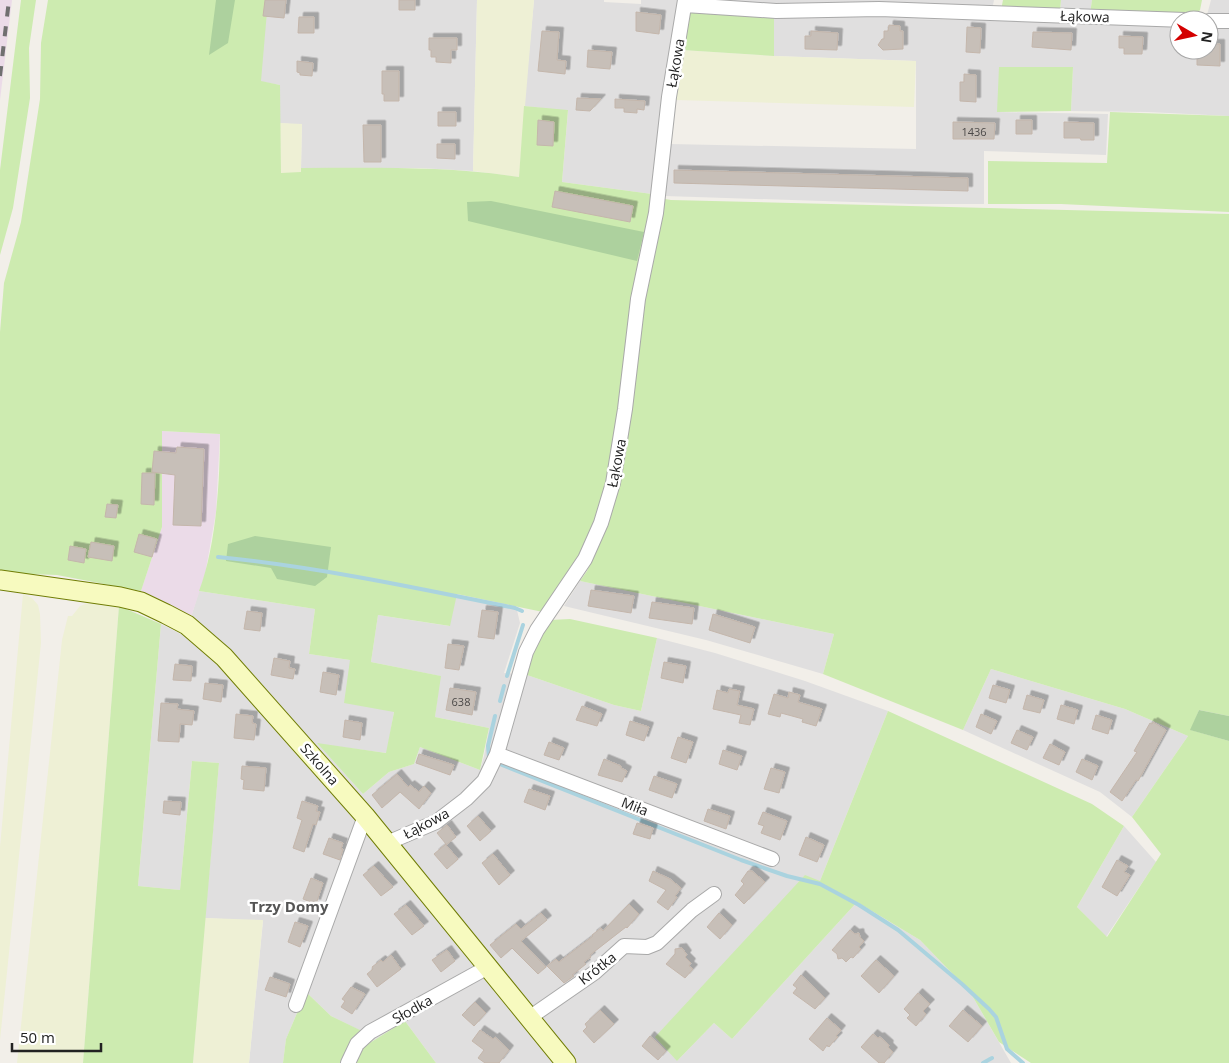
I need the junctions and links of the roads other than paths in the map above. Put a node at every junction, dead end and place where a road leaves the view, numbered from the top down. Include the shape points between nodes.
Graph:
1 (685, 2) edge
2 (1169, 19) edge
3 (0, 580) edge
4 (497, 754) junction
5 (365, 816) junction
6 (388, 843) junction
7 (772, 858) dead end
8 (714, 894) dead end
9 (488, 967) junction
10 (296, 1005) dead end
11 (529, 1018) junction
12 (348, 1063) edge
13 (566, 1063) edge

1 - 2 street, Łąkowa via 776,10 879,9
1 - 4 street, Łąkowa via 668,97 656,213 638,298 613,483 601,523 585,559 526,652
3 - 5 street, Szkolna via 120,597 154,608 187,625 224,657
4 - 6 street, Łąkowa via 484,781 466,799 436,822
4 - 7 street, Miła
5 - 6 street, Szkolna
5 - 10 street
6 - 9 street, Szkolna
8 - 11 street, Krótka via 656,943 647,948 624,946 594,973
9 - 11 street, Szkolna
9 - 12 street, Słodka via 370,1032 357,1044
11 - 13 street, Szkolna

